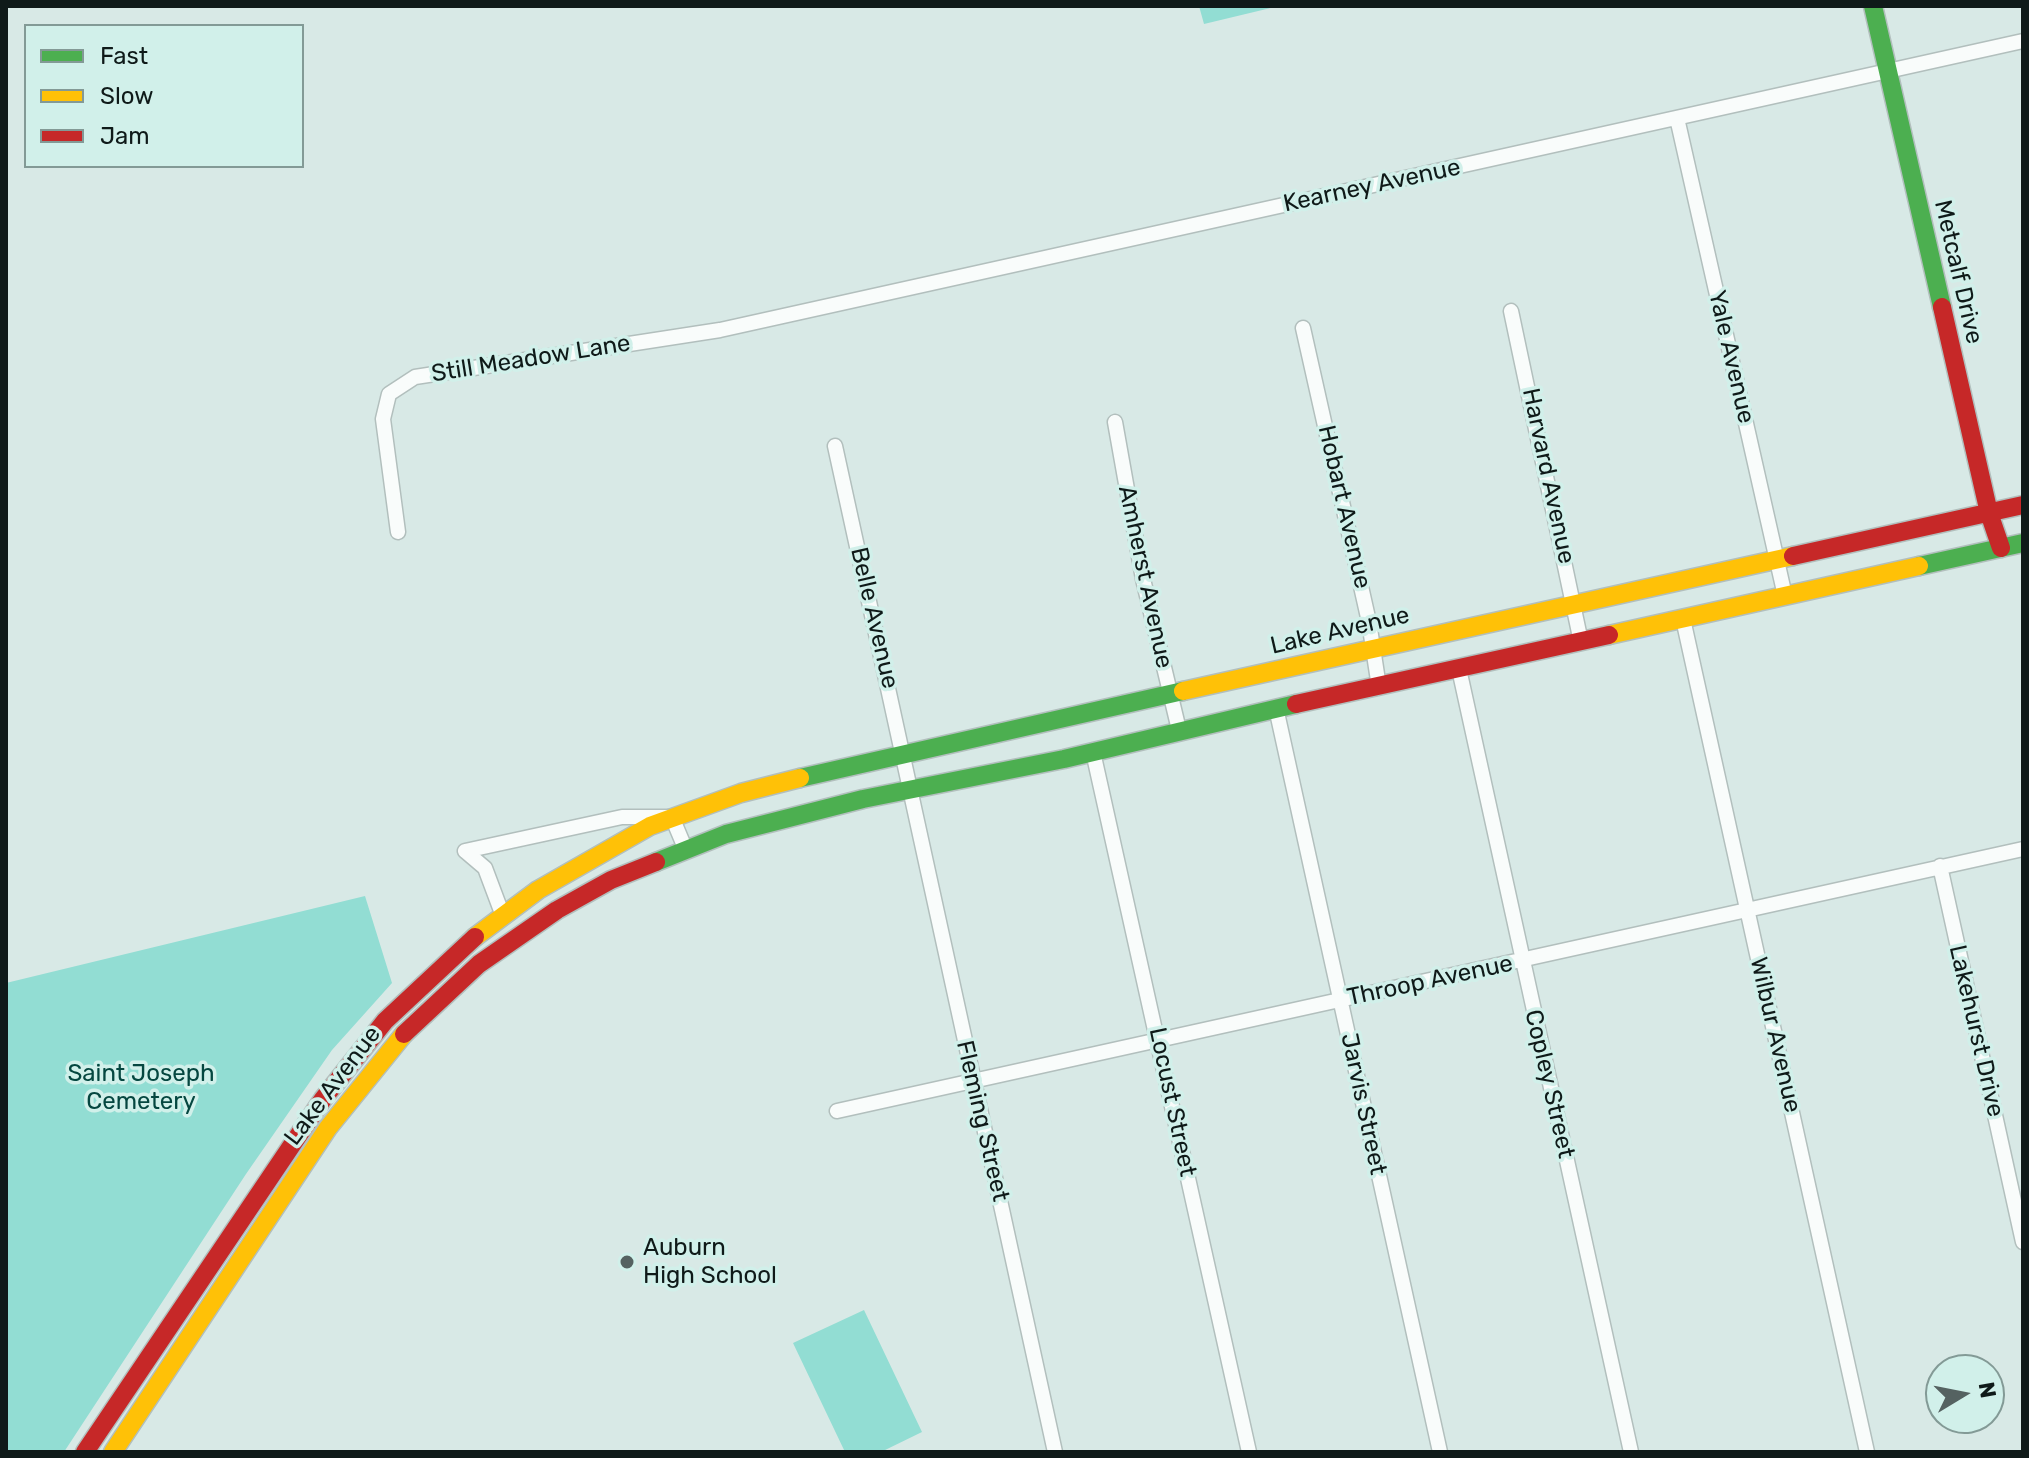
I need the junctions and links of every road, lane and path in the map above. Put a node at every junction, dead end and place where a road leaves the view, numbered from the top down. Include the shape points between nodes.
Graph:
1 (1873, 6) edge
2 (2023, 41) edge
3 (1888, 71) junction
4 (1677, 118) junction
5 (1511, 311) dead end
6 (1303, 328) dead end
7 (720, 330) joint
8 (1115, 422) dead end
9 (835, 446) dead end
10 (2023, 505) edge
11 (1989, 513) junction
12 (398, 532) dead end
13 (2023, 543) edge
14 (2001, 548) junction
15 (1776, 560) junction
16 (1785, 596) junction
17 (1574, 604) junction
18 (1683, 619) junction
19 (1581, 642) junction
20 (1374, 649) junction
21 (1459, 669) junction
22 (1379, 687) junction
23 (1171, 694) junction
24 (1276, 708) junction
25 (1179, 730) junction
26 (1093, 752) junction
27 (903, 753) junction
28 (910, 790) junction
29 (672, 817) junction
30 (685, 848) junction
31 (2023, 849) edge
32 (1940, 866) junction
33 (1747, 910) junction
34 (503, 916) junction
35 (1523, 961) junction
36 (1341, 1001) junction
37 (1159, 1042) junction
38 (973, 1080) junction
39 (837, 1111) dead end
40 (2023, 1242) edge
41 (85, 1452) edge
42 (113, 1452) edge
43 (1055, 1452) edge
44 (1249, 1452) edge
45 (1440, 1452) edge
46 (1631, 1452) edge
47 (1867, 1452) edge

1 - 3 main road, Metcalf Drive
2 - 3 street, Kearney Avenue
3 - 4 street, Kearney Avenue
3 - 11 main road, Metcalf Drive
4 - 7 street, Kearney Avenue
4 - 15 street, Yale Avenue
5 - 17 street, Harvard Avenue
6 - 20 street, Hobart Avenue
7 - 12 street, Still Meadow Lane via 415,377 389,394 383,419
8 - 23 street, Amherst Avenue via 1132,526
9 - 27 street, Belle Avenue
10 - 11 main road, Lake Avenue
11 - 14 main road, Metcalf Drive
11 - 15 main road, Lake Avenue
13 - 14 main road, Lake Avenue
14 - 16 main road, Lake Avenue
15 - 16 street, Yale Avenue
15 - 17 main road, Lake Avenue
16 - 18 main road, Lake Avenue
17 - 19 street, Harvard Avenue
17 - 20 main road, Lake Avenue
18 - 19 main road, Lake Avenue
18 - 33 street, Wilbur Avenue
19 - 21 main road, Lake Avenue
20 - 22 street, Hobart Avenue
20 - 23 main road, Lake Avenue
21 - 22 main road, Lake Avenue
21 - 35 street, Copley Street
22 - 24 main road, Lake Avenue
23 - 25 street, Amherst Avenue
23 - 27 main road, Lake Avenue
24 - 25 main road, Lake Avenue
24 - 36 street, Jarvis Street
25 - 26 main road, Lake Avenue
26 - 28 main road, Lake Avenue
26 - 37 street, Locust Street
27 - 28 street, Belle Avenue
27 - 29 main road, Lake Avenue via 741,793
28 - 30 main road, Lake Avenue
28 - 38 street, Fleming Street
29 - 30 street
29 - 34 main road, Lake Avenue via 595,855
29 - 34 street, Lake Avenue via 607,818 465,851 485,868
30 - 42 main road, Lake Avenue via 611,880 515,937 398,1038 328,1128
31 - 32 street, Throop Avenue
32 - 33 street, Throop Avenue
32 - 40 street, Lakehurst Drive
33 - 35 street, Throop Avenue
33 - 47 street, Wilbur Avenue
34 - 41 main road, Lake Avenue via 428,978 354,1057
35 - 36 street, Throop Avenue
35 - 46 street, Copley Street
36 - 37 street, Throop Avenue
36 - 45 street, Jarvis Street
37 - 38 street, Throop Avenue
37 - 44 street, Locust Street
38 - 39 street, Throop Avenue
38 - 43 street, Fleming Street

